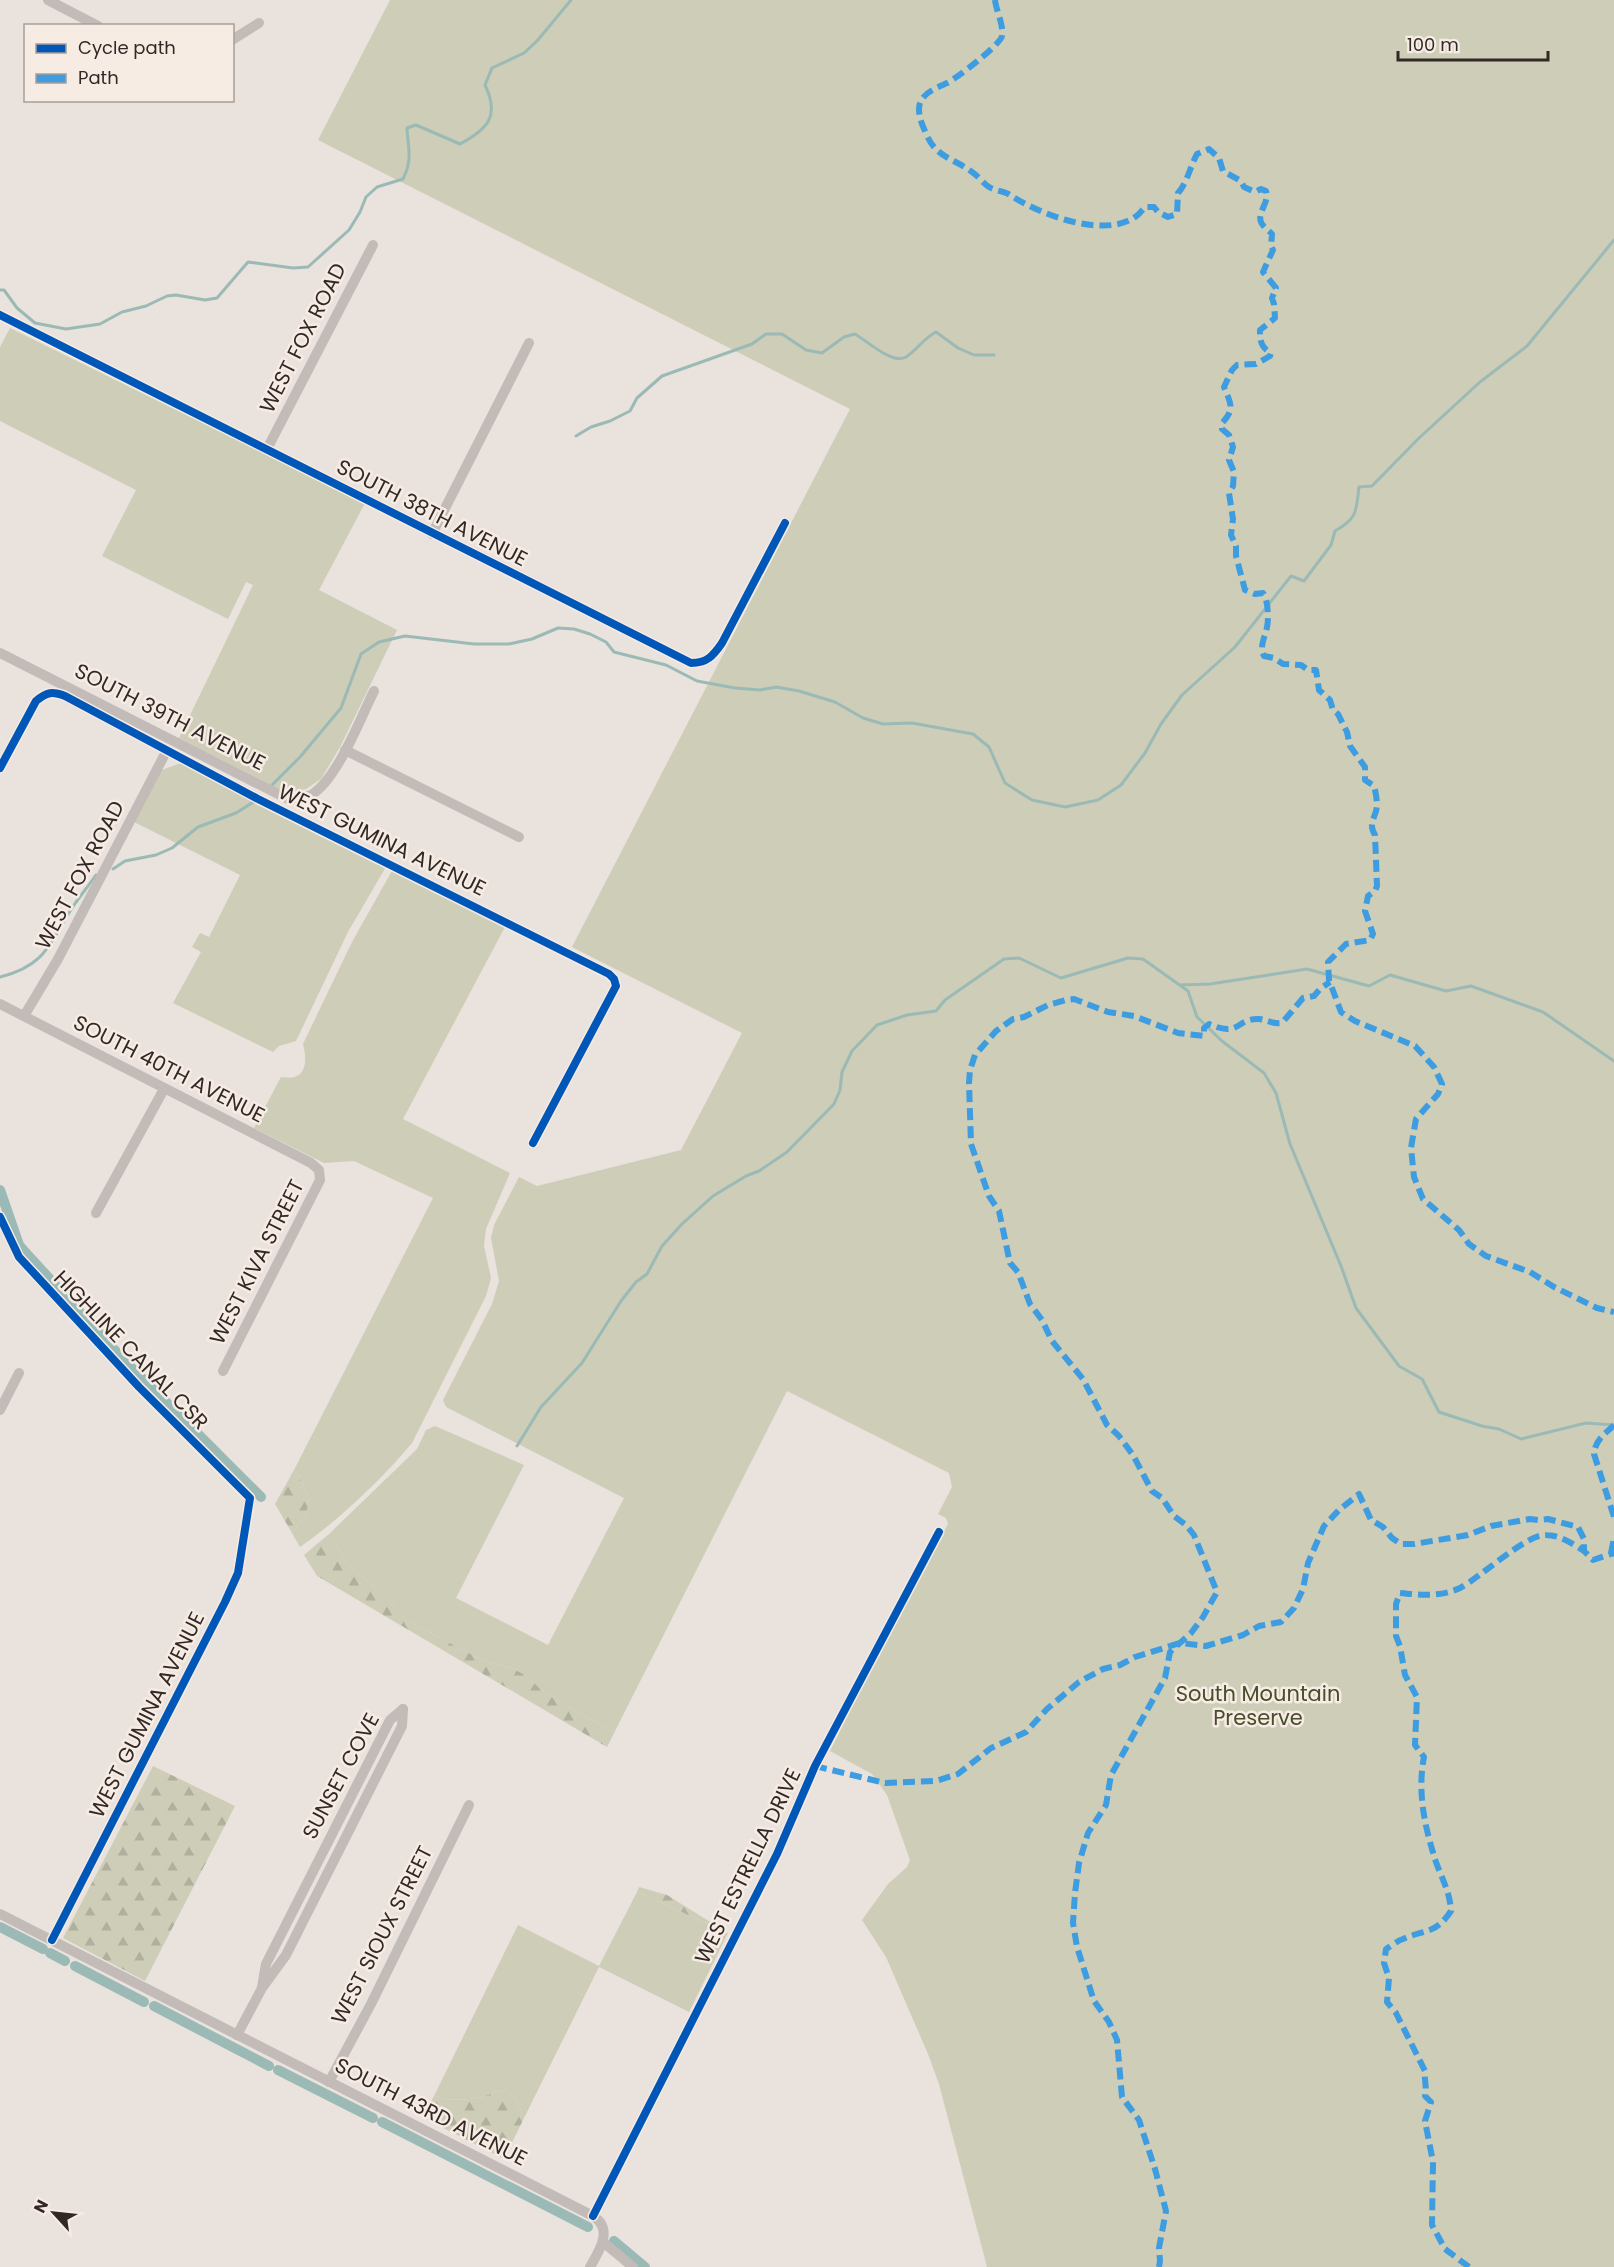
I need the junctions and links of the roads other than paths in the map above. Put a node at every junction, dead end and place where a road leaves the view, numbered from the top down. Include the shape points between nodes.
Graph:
1 (53, 1) edge
2 (259, 23) dead end
3 (94, 24) edge
4 (234, 39) edge
5 (373, 245) dead end
6 (0, 315) edge
7 (529, 343) dead end
8 (267, 449) junction
9 (785, 523) dead end
10 (432, 534) junction
11 (0, 653) edge
12 (374, 691) dead end
13 (167, 750) junction
14 (345, 750) junction
15 (0, 768) edge
16 (519, 837) dead end
17 (0, 1004) edge
18 (24, 1016) junction
19 (164, 1089) junction
20 (533, 1143) dead end
21 (319, 1170) joint
22 (96, 1213) dead end
23 (0, 1217) edge
24 (224, 1371) dead end
25 (19, 1373) dead end
26 (0, 1410) edge
27 (250, 1498) joint
28 (939, 1532) dead end
29 (469, 1805) dead end
30 (0, 1914) edge
31 (52, 1940) junction
32 (262, 1988) junction
33 (237, 2036) junction
34 (329, 2082) junction
35 (593, 2216) junction
36 (603, 2242) junction
37 (591, 2267) edge
38 (633, 2267) edge

1 - 3 street
2 - 4 street
5 - 8 street, WEST FOX ROAD
6 - 8 street, SOUTH 38TH AVENUE
7 - 10 street
8 - 10 street, SOUTH 38TH AVENUE
9 - 10 street, SOUTH 38TH AVENUE via 722,643 703,663 690,663
11 - 14 street, SOUTH 39TH AVENUE via 288,799 309,796 323,785
12 - 14 street, SOUTH 39TH AVENUE
13 - 15 street, WEST GUMINA AVENUE via 53,692 36,701
13 - 18 street, WEST FOX ROAD
13 - 20 street, WEST GUMINA AVENUE via 614,979 616,986
14 - 16 street
17 - 18 street, SOUTH 40TH AVENUE
18 - 19 street, SOUTH 40TH AVENUE
19 - 21 street, SOUTH 40TH AVENUE
19 - 22 street
21 - 24 street, WEST KIVA STREET via 320,1180
23 - 27 street, HIGHLINE CANAL CSR via 19,1257 31,1271
25 - 26 street
27 - 31 street, WEST GUMINA AVENUE via 238,1573
28 - 35 street, WEST ESTRELLA DRIVE via 815,1766 777,1854
29 - 34 street, WEST SIOUX STREET
30 - 31 street, SOUTH 43RD AVENUE
31 - 33 street, SOUTH 43RD AVENUE
32 - 32 street, SUNSET COVE via 286,1955 392,1747 402,1726 403,1709 390,1720 266,1965
32 - 33 street
33 - 34 street, SOUTH 43RD AVENUE
34 - 35 street, SOUTH 43RD AVENUE
35 - 36 street, SOUTH 43RD AVENUE via 604,2229
36 - 37 street
36 - 38 street

